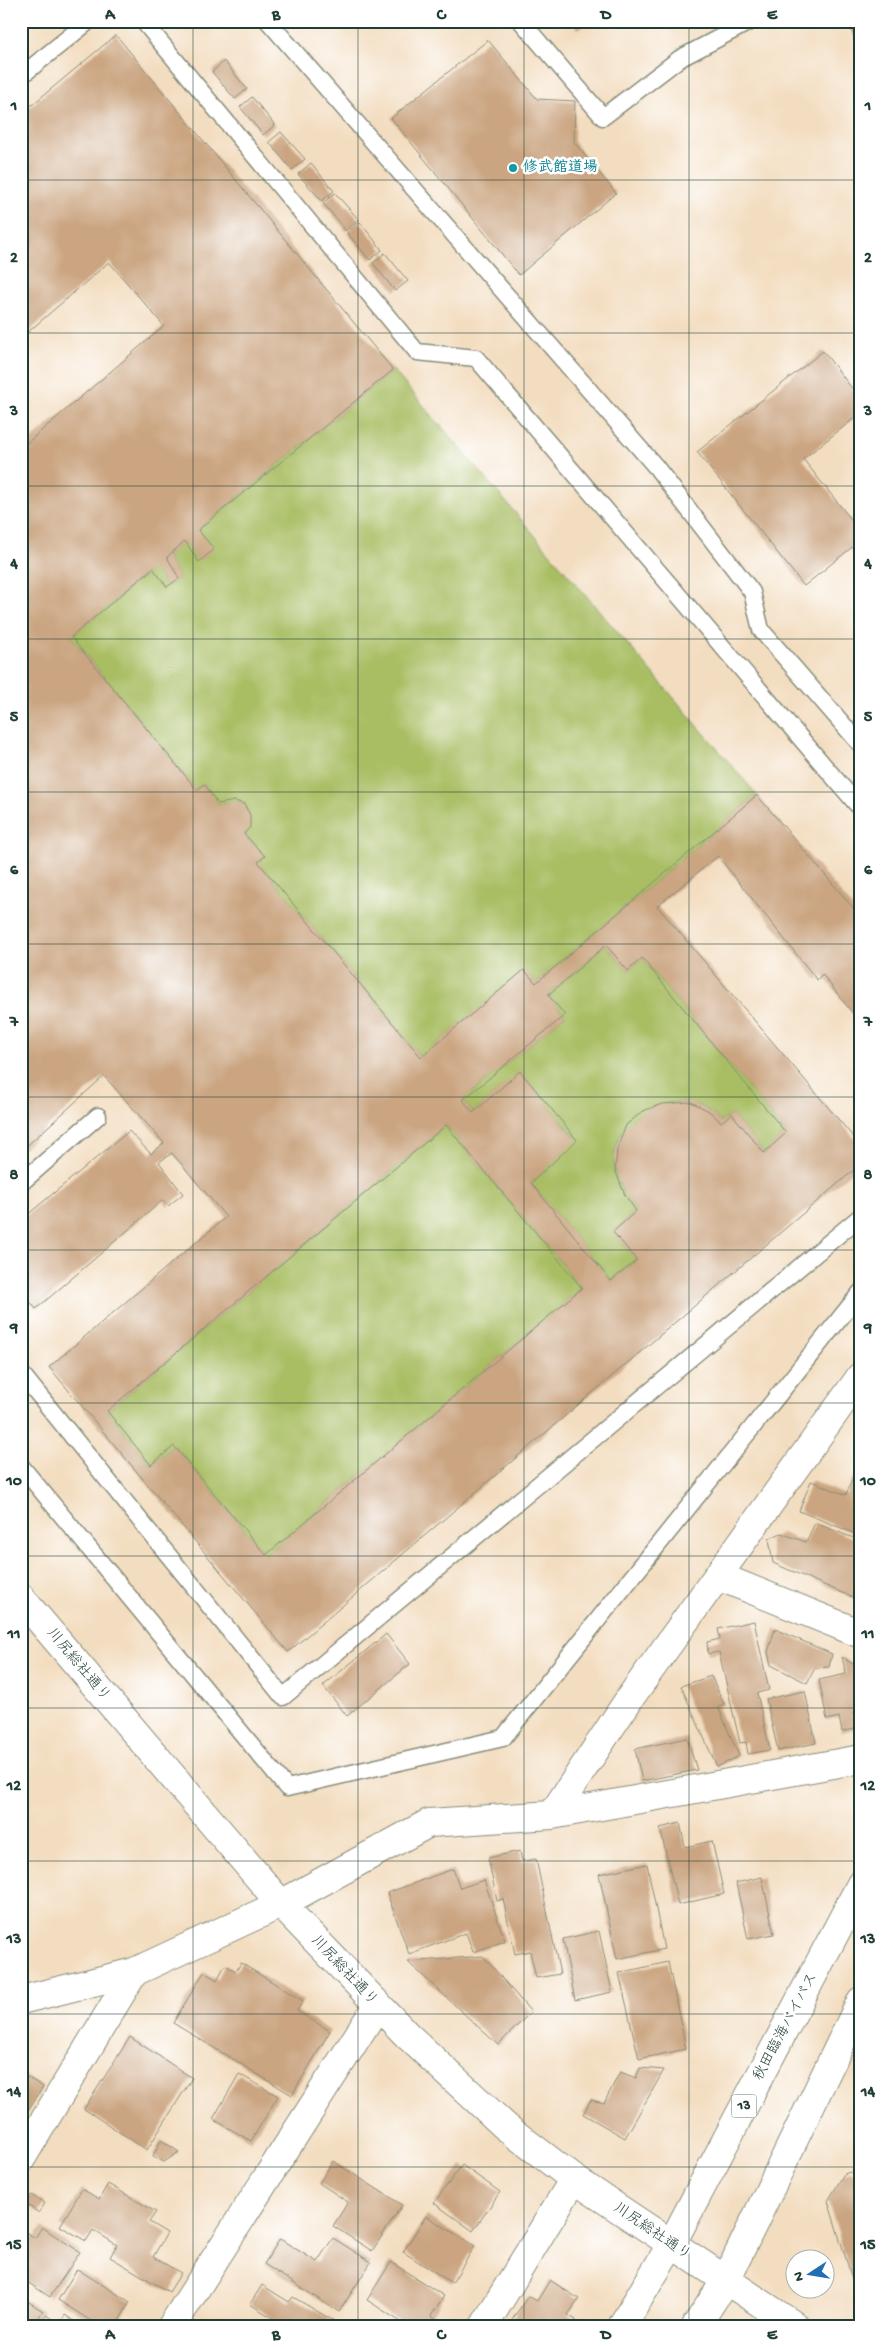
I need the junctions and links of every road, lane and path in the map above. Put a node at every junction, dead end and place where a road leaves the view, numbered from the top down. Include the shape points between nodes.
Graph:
1 (88, 21) edge
2 (143, 21) edge
3 (268, 21) edge
4 (521, 21) edge
5 (751, 21) edge
6 (21, 76) edge
7 (861, 745) edge
8 (861, 809) edge
9 (98, 1116) dead end
10 (21, 1184) edge
11 (861, 1216) edge
12 (861, 1292) edge
13 (21, 1373) edge
14 (861, 1376) edge
15 (21, 1466) edge
16 (718, 1576) junction
17 (21, 1598) edge
18 (861, 1634) edge
19 (861, 1759) edge
20 (552, 1814) junction
21 (861, 1884) edge
22 (281, 1904) junction
23 (134, 1972) junction
24 (21, 2000) edge
25 (861, 2001) edge
26 (377, 2006) junction
27 (21, 2159) edge
28 (574, 2179) junction
29 (671, 2245) junction
30 (726, 2280) junction
31 (172, 2326) edge
32 (484, 2326) edge
33 (622, 2326) edge
34 (696, 2326) edge
35 (795, 2326) edge

1 - 6 lane
2 - 8 lane via 417,352 476,358
3 - 7 lane via 656,466 752,592 761,630
4 - 5 lane via 603,118 679,59
9 - 10 lane
11 - 13 lane via 283,1697
12 - 15 lane via 503,1738 287,1788
14 - 16 main road
16 - 18 main road
16 - 20 main road
17 - 22 main road, 川尻総社通り
19 - 20 main road
20 - 22 main road via 429,1824
21 - 29 main road, 秋田臨海バイパス / 13
22 - 23 main road
22 - 26 main road, 川尻総社通り
23 - 24 main road
23 - 27 main road
25 - 30 main road
26 - 28 main road, 川尻総社通り via 507,2128
26 - 31 main road
28 - 29 main road, 川尻総社通り
28 - 32 main road
29 - 30 main road, 川尻総社通り
29 - 33 main road, 秋田臨海バイパス / 13
30 - 34 main road
30 - 35 main road, 川尻総社通り

